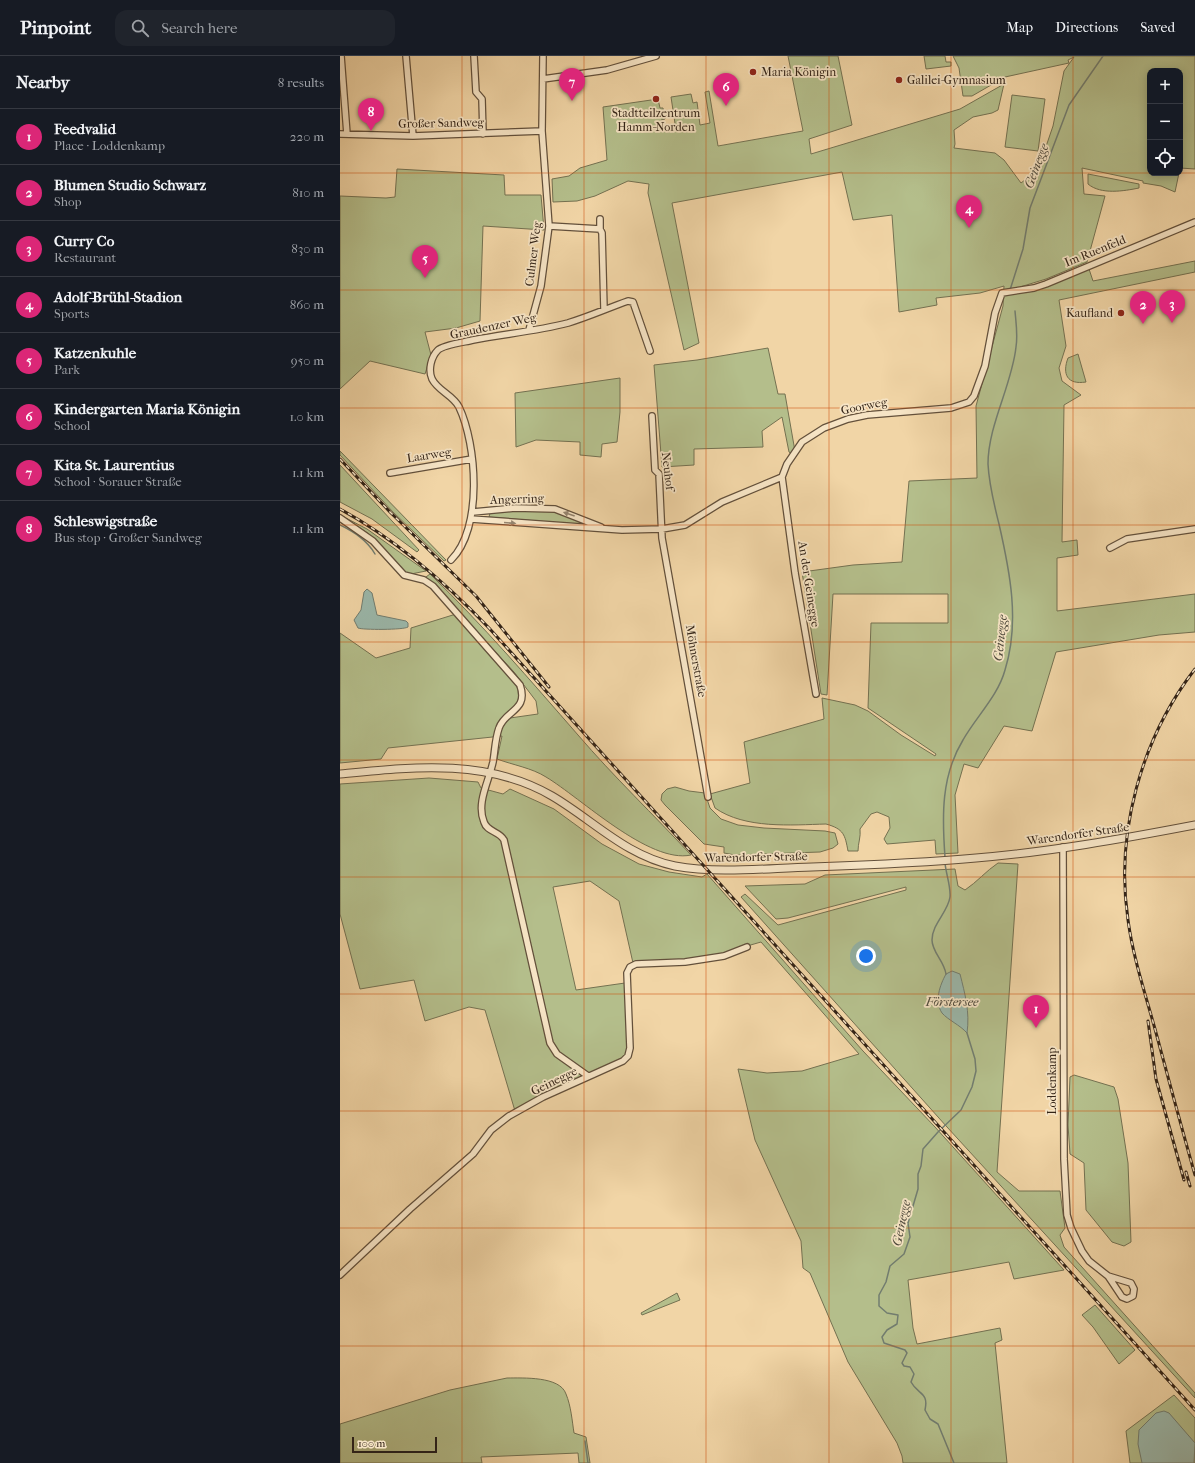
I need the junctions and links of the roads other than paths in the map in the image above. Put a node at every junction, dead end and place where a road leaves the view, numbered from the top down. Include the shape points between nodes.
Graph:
1 (341, 56) edge
2 (406, 56) edge
3 (474, 56) edge
4 (543, 56) edge
5 (656, 56) edge
6 (543, 79) junction
7 (542, 131) junction
8 (340, 134) edge
9 (347, 134) junction
10 (483, 134) junction
11 (413, 136) junction
12 (600, 219) dead end
13 (1195, 222) edge
14 (549, 226) junction
15 (600, 229) junction
16 (1002, 294) joint
17 (604, 310) junction
18 (529, 330) junction
19 (650, 351) dead end
20 (652, 416) dead end
21 (472, 459) junction
22 (390, 473) dead end
23 (782, 478) junction
24 (473, 512) junction
25 (340, 518) edge
26 (471, 519) junction
27 (606, 529) junction
28 (662, 529) junction
29 (1195, 529) edge
30 (1110, 548) dead end
31 (451, 560) dead end
32 (816, 694) dead end
33 (490, 773) junction
34 (340, 774) edge
35 (708, 797) dead end
36 (1195, 825) edge
37 (1063, 847) junction
38 (747, 947) dead end
39 (578, 1070) junction
40 (588, 1076) junction
41 (578, 1082) junction
42 (340, 1275) edge
43 (1108, 1276) junction

1 - 9 street
2 - 11 street
3 - 10 street via 476,92 482,99
4 - 6 street, Culmer Weg
5 - 6 street via 602,71
6 - 7 street, Culmer Weg
7 - 10 street, Großer Sandweg
7 - 14 street, Culmer Weg
8 - 9 street, Großer Sandweg
9 - 11 street, Großer Sandweg
10 - 11 street, Großer Sandweg
12 - 15 street
13 - 16 street, Im Ruenfeld via 1046,284
14 - 15 street
14 - 18 street, Culmer Weg via 541,286
15 - 17 street
16 - 23 street, Goorweg via 995,313 985,366 974,396 969,402 951,408 866,415 824,428 802,442 787,464
17 - 18 street, Graudenzer Weg via 568,323
17 - 19 street, Graudenzer Weg via 628,301 633,302
18 - 21 street, Graudenzer Weg via 440,349 433,357 432,378 436,386 458,405 467,428
20 - 28 street, Neuhof
21 - 22 street, Laarweg
21 - 24 street, Graudenzer Weg
23 - 28 street via 722,502 685,525
23 - 32 street, An der Geinegge
24 - 26 street, Graudenzer Weg
27 -> 24 street, Angerring via 555,509 515,508
25 - 33 street via 366,535 399,571 409,577 424,580 438,591 520,685 521,702 517,710 499,728
26 -> 27 street, Angerring
26 - 31 street, Graudenzer Weg via 461,547
27 - 28 street, Angerring
28 - 35 street, Möhnerstraße
29 - 30 street via 1127,539
33 - 34 street, Warendorfer Straße via 435,767
33 - 37 street, Warendorfer Straße via 540,790 622,845 674,866 710,869 925,862
33 - 39 street via 483,800 484,822 504,840 550,1043 557,1054
36 - 37 street, Warendorfer Straße
37 - 43 street, Loddenkamp via 1064,1151 1067,1215 1082,1251
38 - 40 street, Geinegge via 724,956 685,962 636,964 630,967 627,973 630,1048 628,1056 623,1061
39 - 40 street
39 - 41 street
40 - 41 street, Geinegge
41 - 42 street, Geinegge via 543,1097 509,1116 491,1130 473,1154
43 - 43 street, Loddenkamp via 1131,1283 1134,1289 1133,1296 1127,1299 1122,1297

